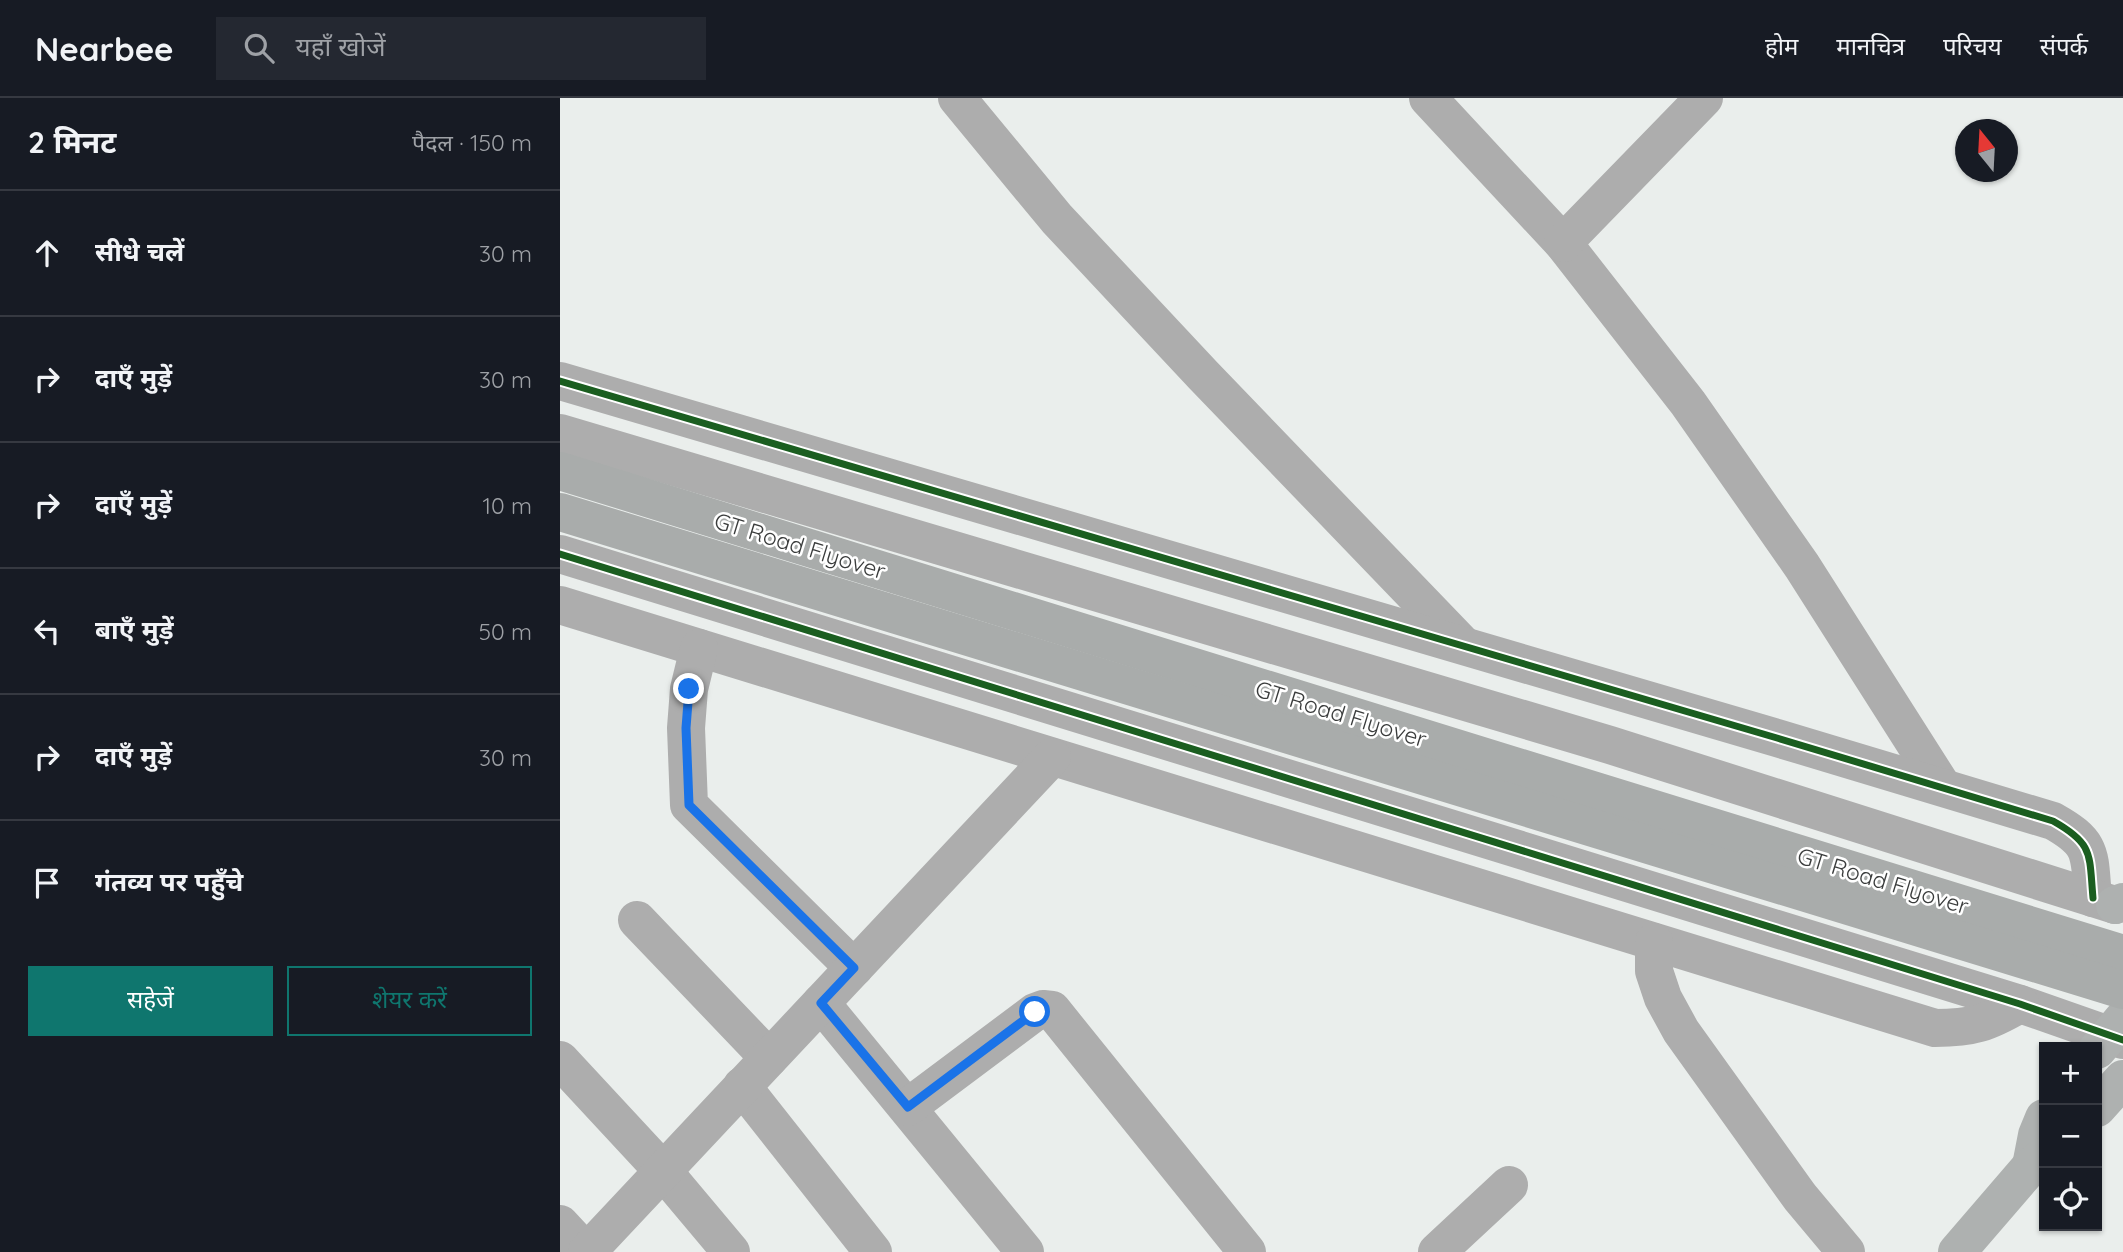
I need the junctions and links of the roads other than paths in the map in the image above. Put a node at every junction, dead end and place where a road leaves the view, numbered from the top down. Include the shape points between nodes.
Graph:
1 (957, 98) edge
2 (1428, 98) edge
3 (1704, 98) edge
4 (1563, 243) junction
5 (560, 381) edge
6 (560, 433) edge
7 (560, 471) edge
8 (560, 512) edge
9 (560, 554) edge
10 (560, 606) edge
11 (1463, 646) junction
12 (699, 648) junction
13 (1365, 740) junction
14 (1052, 757) junction
15 (1942, 786) junction
16 (2114, 903) edge
17 (637, 920) dead end
18 (1654, 942) junction
19 (2123, 954) edge
20 (854, 968) junction
21 (2123, 989) edge
22 (821, 1003) junction
23 (2020, 1004) junction
24 (2113, 1036) edge
25 (768, 1058) junction
26 (560, 1060) edge
27 (2123, 1079) edge
28 (743, 1086) junction
29 (2100, 1105) edge
30 (908, 1107) junction
31 (2039, 1130) edge
32 (2037, 1161) edge
33 (663, 1171) junction
34 (1509, 1185) dead end
35 (560, 1224) edge
36 (587, 1252) edge
37 (731, 1252) edge
38 (873, 1252) edge
39 (1025, 1252) edge
40 (1247, 1252) edge
41 (1437, 1252) edge
42 (1846, 1252) edge
43 (1956, 1252) edge

1 - 11 street via 1057,219
2 - 4 street
3 - 4 street
4 - 15 street via 1688,403 1802,566
5 - 11 street
6 - 16 street via 1611,745
7 - 13 highway, GT Road Flyover
8 - 13 highway, GT Road Flyover
9 - 23 street
10 - 12 street
11 - 15 street
12 - 14 street
12 - 20 street via 686,728 689,805
13 - 19 highway, GT Road Flyover
13 - 21 highway, GT Road Flyover
14 - 18 street
14 - 20 street
15 - 16 street via 2053,821 2074,833
17 - 25 street
18 - 23 street via 1935,1028 1966,1028 1993,1020
18 - 42 street via 1654,971 1681,1031 1800,1198
20 - 22 street
22 - 25 street
22 - 30 street
23 - 24 street
25 - 28 street
26 - 33 street
27 - 29 main road
28 - 33 street
28 - 38 street
30 - 39 street
30 - 40 street via 1035,1012 1052,1010
31 - 32 main road
32 - 43 main road
33 - 36 street
33 - 37 street
34 - 41 street
35 - 36 street

